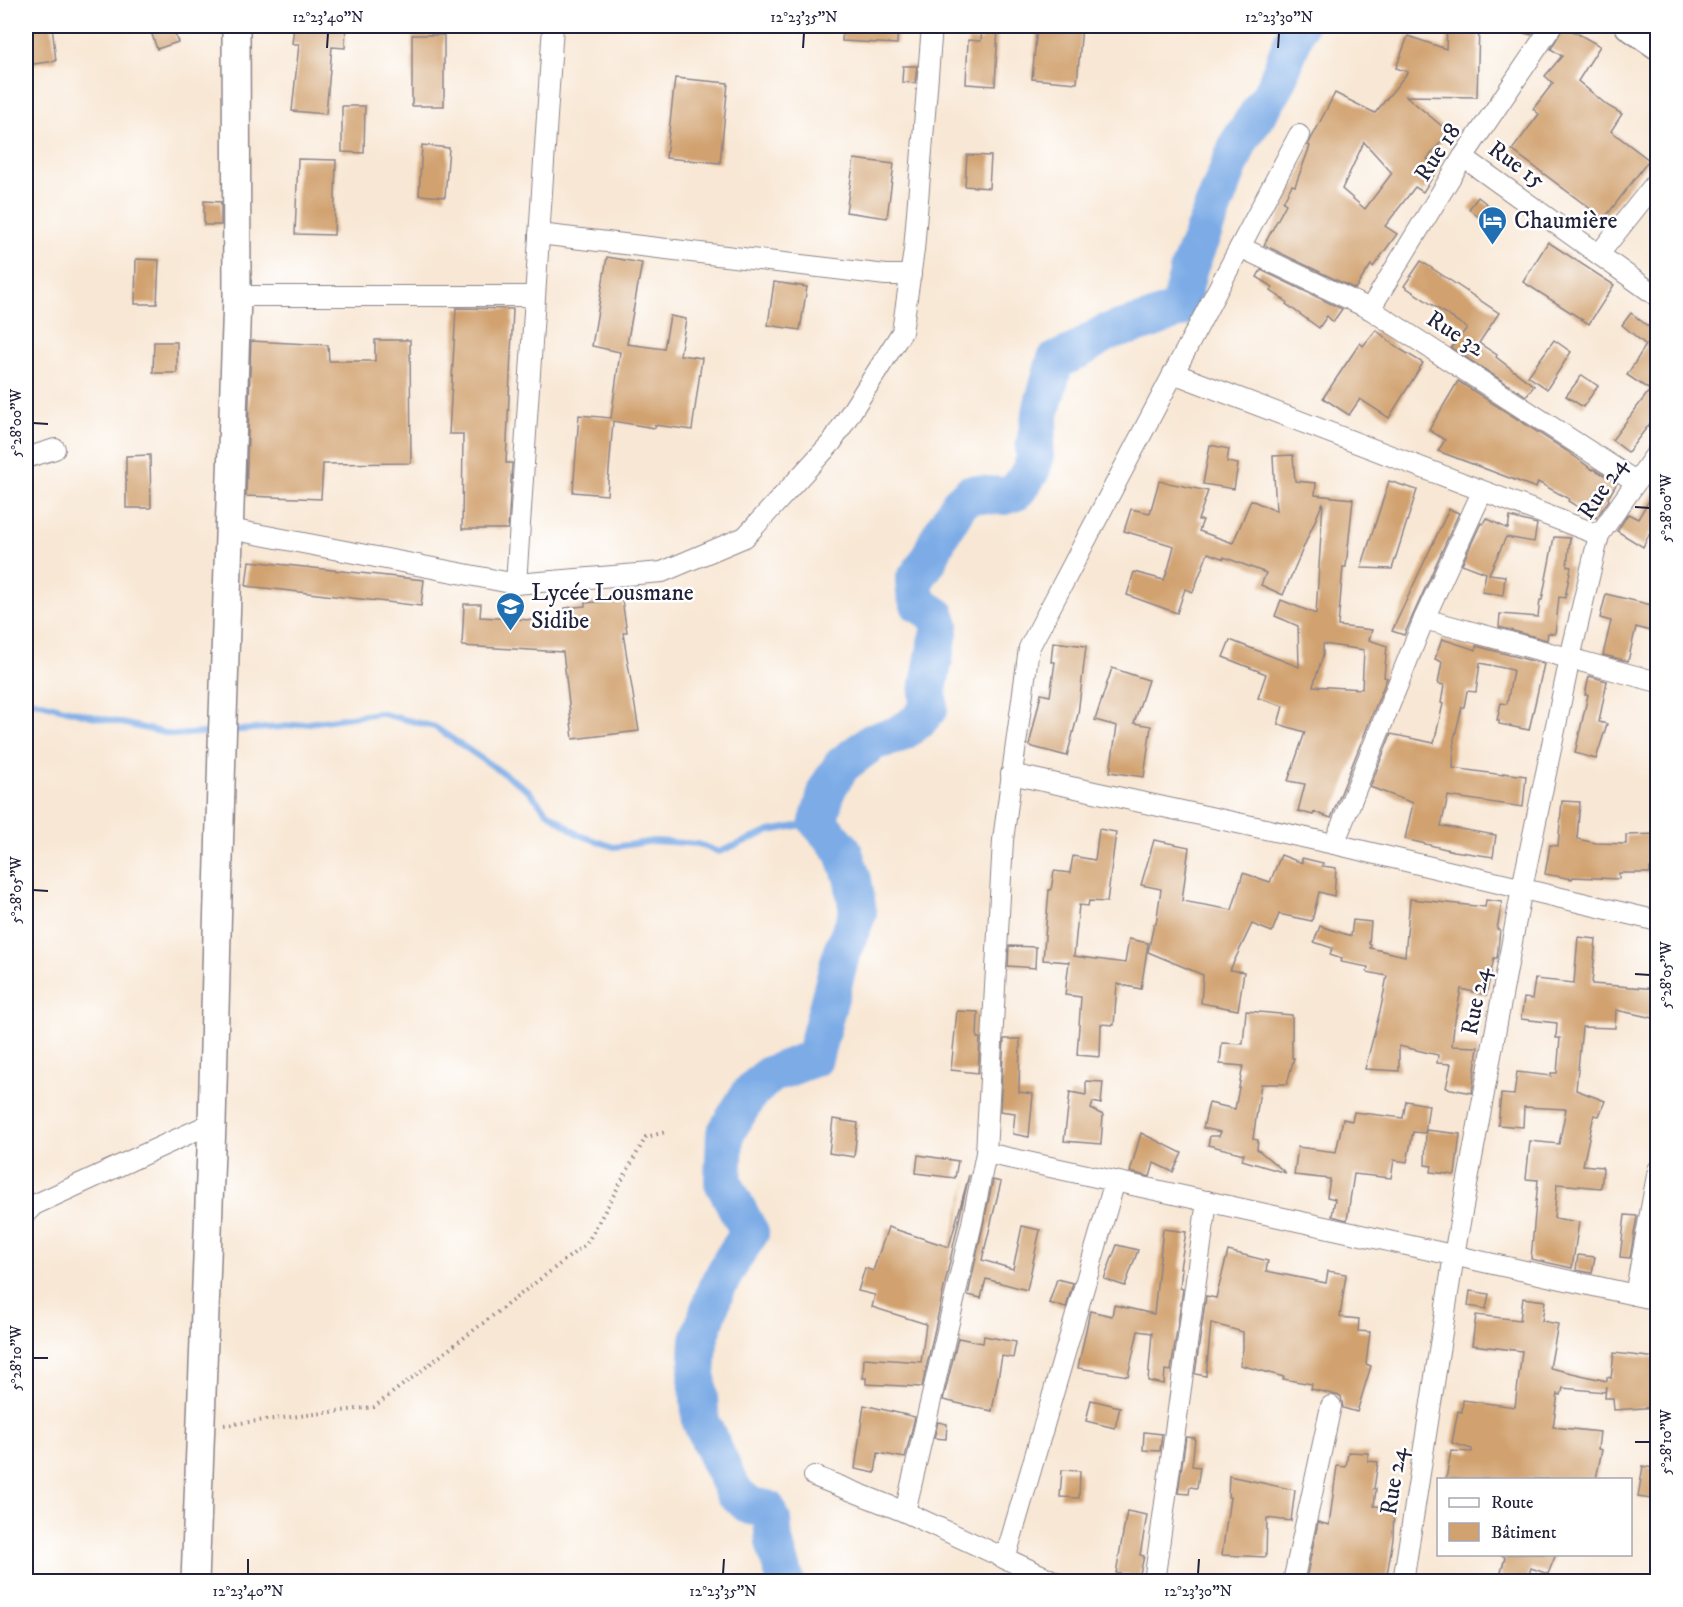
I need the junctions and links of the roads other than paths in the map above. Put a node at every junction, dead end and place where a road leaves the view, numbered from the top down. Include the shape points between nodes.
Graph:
1 (236, 26) edge
2 (553, 26) edge
3 (932, 26) edge
4 (1552, 26) edge
5 (1629, 26) edge
6 (1658, 46) edge
7 (1299, 135) dead end
8 (1463, 157) junction
9 (1658, 180) edge
10 (539, 234) junction
11 (1240, 247) junction
12 (1599, 254) junction
13 (911, 275) junction
14 (237, 296) junction
15 (535, 296) junction
16 (1658, 297) edge
17 (1370, 309) junction
18 (1173, 373) junction
19 (56, 448) dead end
20 (1658, 451) edge
21 (26, 458) edge
22 (1635, 480) junction
23 (1482, 492) junction
24 (230, 529) junction
25 (1599, 535) junction
26 (516, 584) junction
27 (1424, 620) junction
28 (1570, 658) junction
29 (1658, 682) edge
30 (1011, 774) junction
31 (1334, 844) junction
32 (1522, 888) junction
33 (1658, 921) edge
34 (212, 1123) junction
35 (986, 1153) junction
36 (1658, 1170) edge
37 (1115, 1181) junction
38 (1207, 1201) junction
39 (26, 1213) edge
40 (1454, 1255) junction
41 (1635, 1295) junction
42 (1658, 1300) edge
43 (1331, 1406) dead end
44 (814, 1476) dead end
45 (905, 1512) junction
46 (1005, 1559) junction
47 (195, 1581) edge
48 (1056, 1581) edge
49 (1154, 1581) edge
50 (1293, 1581) edge
51 (1403, 1581) edge

1 - 14 main road
2 - 10 street
3 - 13 street
4 - 8 street, Rue 18
5 - 6 main road
7 - 11 street
8 - 12 street, Rue 15
8 - 17 street, Rue 18
9 - 12 street
10 - 13 street
10 - 15 street
11 - 17 street, Rue 32
11 - 18 street
12 - 16 street, Rue 15
13 - 26 street via 902,332 896,342 832,442 745,537 662,572
14 - 15 street
14 - 24 main road
15 - 26 street
17 - 22 street, Rue 32
18 - 23 street
18 - 30 street via 1029,648
19 - 21 street
20 - 22 street, Rue 24
22 - 25 street, Rue 24
23 - 25 street
23 - 27 street
24 - 26 street
24 - 34 main road
25 - 28 street, Rue 24
27 - 28 street
27 - 31 street
28 - 29 street
28 - 32 street, Rue 24
30 - 31 street
30 - 35 street via 1002,840
31 - 32 street
32 - 33 street
32 - 40 street, Rue 24
34 - 39 street via 34,1205
34 - 47 main road
35 - 37 street
35 - 45 street
36 - 41 street
37 - 38 street
37 - 46 street
38 - 40 street
38 - 49 street
40 - 41 street
40 - 51 street, Rue 24
41 - 42 street
43 - 50 street
44 - 45 street
45 - 46 street
46 - 48 street

